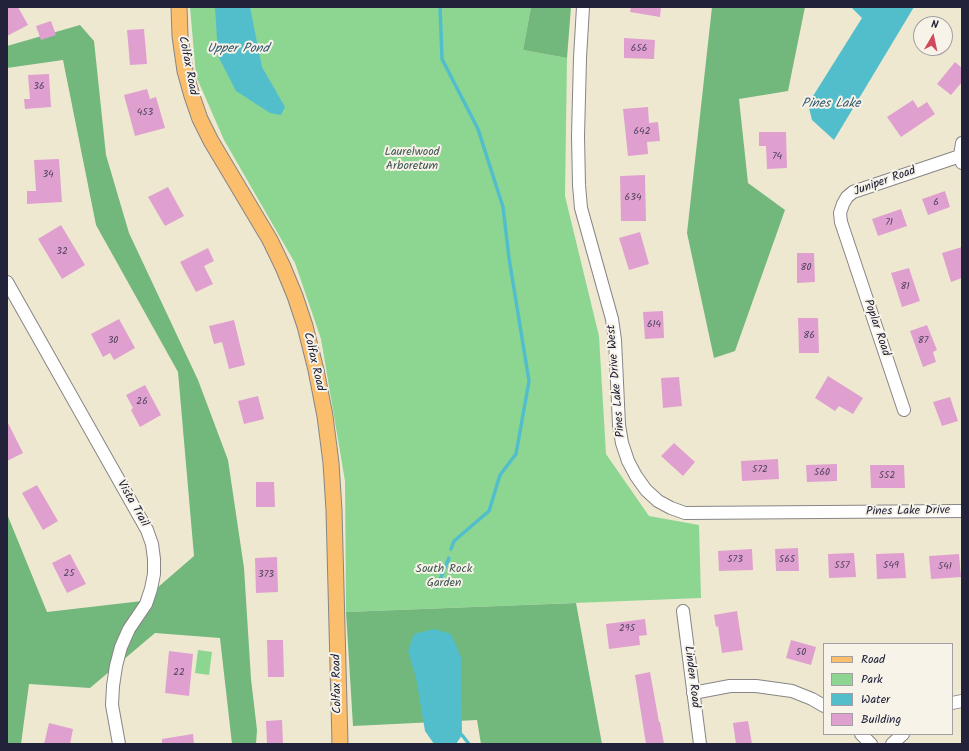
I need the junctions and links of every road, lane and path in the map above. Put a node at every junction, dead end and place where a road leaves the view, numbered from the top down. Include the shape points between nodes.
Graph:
1 (179, 7) edge
2 (583, 7) edge
3 (962, 143) edge
4 (961, 160) edge
5 (849, 246) joint
6 (7, 282) edge
7 (904, 410) dead end
8 (962, 511) edge
9 (854, 512) joint
10 (683, 611) dead end
11 (693, 693) junction
12 (823, 705) edge
13 (862, 735) edge
14 (902, 735) edge
15 (119, 744) edge
16 (340, 744) edge
17 (700, 744) edge
18 (871, 744) edge
19 (892, 744) edge

1 - 16 main road, Colfax Road via 185,71 200,119 283,267 305,326 316,370 331,463
2 - 9 street, Pines Lake Drive West via 578,185 586,229 612,319 622,444 636,476 646,490 658,500 685,513
3 - 4 street, Juniper Road
4 - 5 street, Juniper Road via 853,192 842,204 840,213
5 - 7 street, Poplar Road
6 - 15 street, Vista Trail via 147,530 152,544 154,574 151,589 146,604 129,629 121,647 115,673 112,705
8 - 9 street, Pines Lake Drive
10 - 11 street, Linden Road
11 - 12 street via 730,686 756,686 792,691
11 - 17 street, Linden Road
13 - 18 street
14 - 19 street

